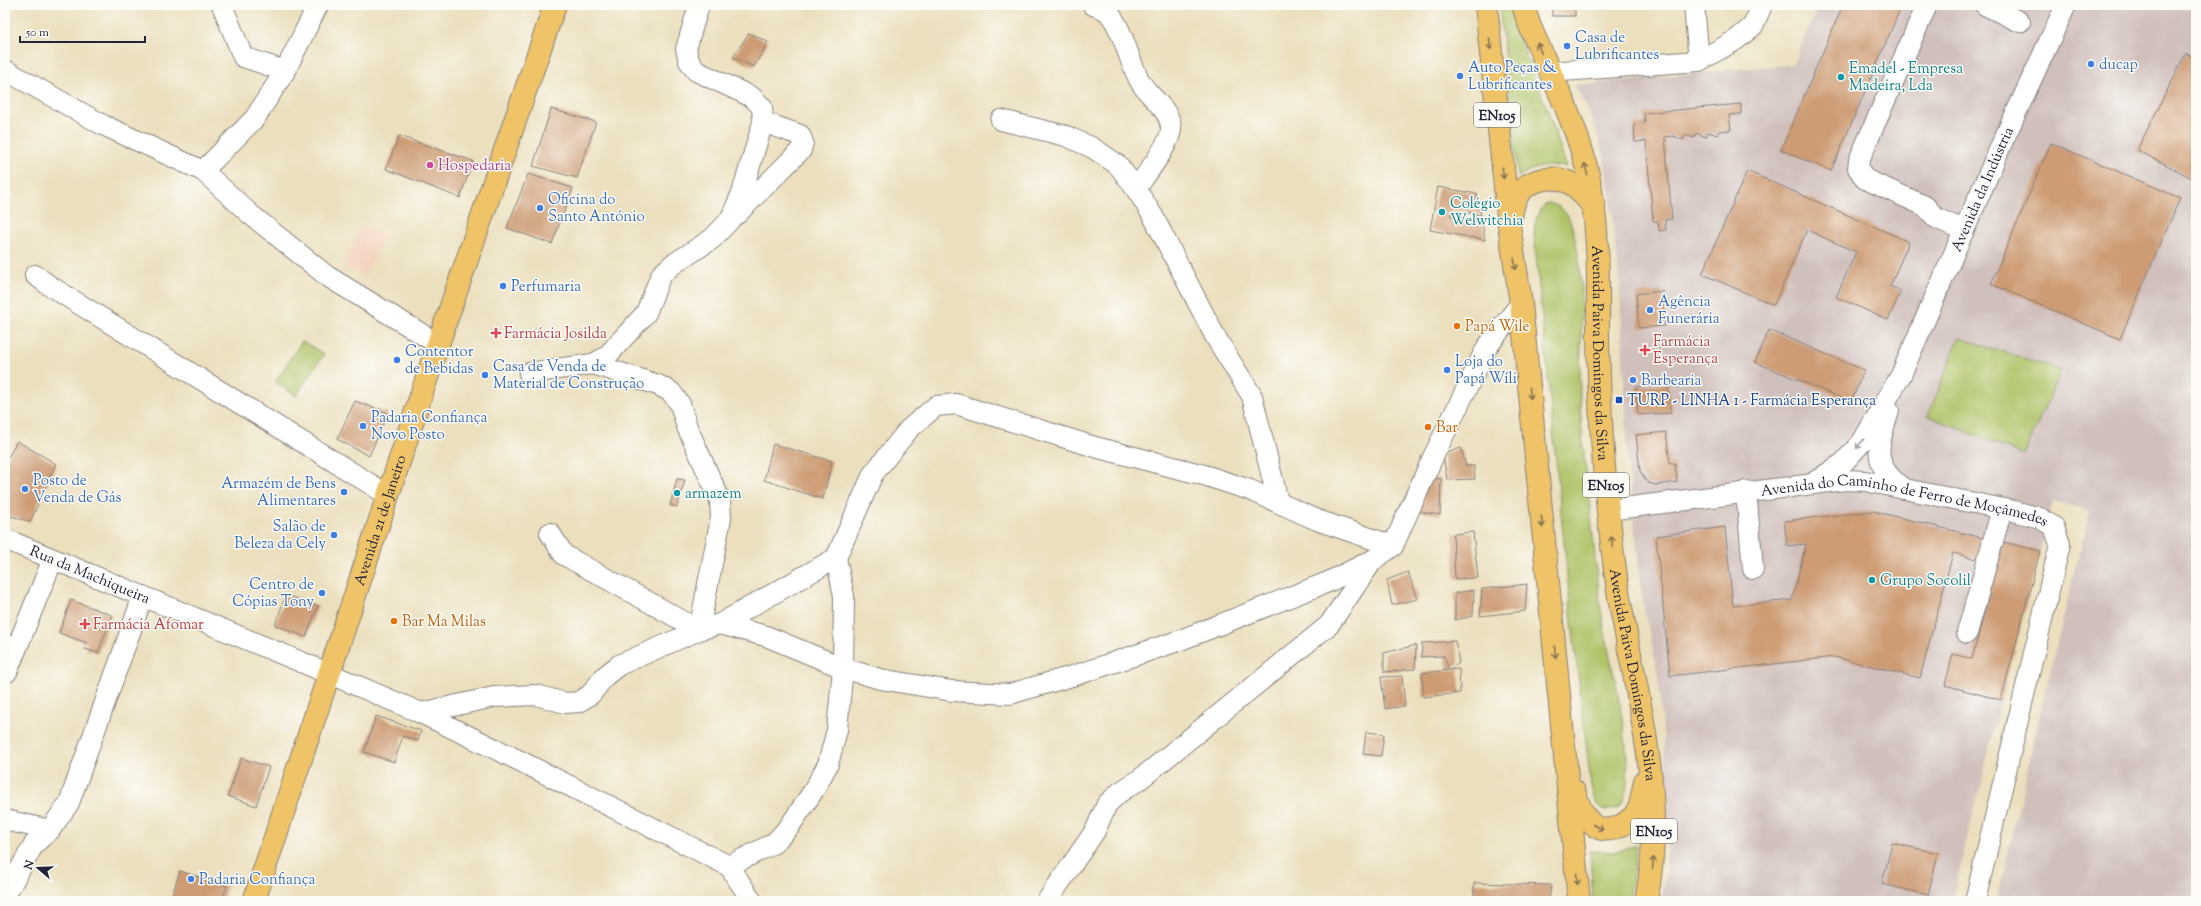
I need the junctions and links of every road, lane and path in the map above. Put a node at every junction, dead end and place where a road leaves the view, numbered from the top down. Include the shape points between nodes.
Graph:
1 (222, 5) edge
2 (318, 5) edge
3 (555, 5) edge
4 (699, 5) edge
5 (1092, 5) edge
6 (1486, 5) edge
7 (1523, 5) edge
8 (1694, 5) edge
9 (1762, 5) edge
10 (1927, 5) edge
11 (1985, 5) edge
12 (2063, 6) edge
13 (2020, 22) dead end
14 (1699, 62) junction
15 (5, 70) edge
16 (285, 71) junction
17 (1549, 72) junction
18 (1001, 120) dead end
19 (763, 122) junction
20 (203, 171) junction
21 (1136, 189) junction
22 (1594, 207) junction
23 (730, 220) junction
24 (1509, 225) junction
25 (1963, 230) junction
26 (35, 275) dead end
27 (1521, 304) junction
28 (438, 344) junction
29 (593, 364) junction
30 (529, 373) dead end
31 (1901, 375) junction
32 (1811, 484) junction
33 (1904, 489) junction
34 (1746, 491) junction
35 (388, 495) junction
36 (1278, 501) junction
37 (2002, 509) junction
38 (1608, 510) junction
39 (550, 533) dead end
40 (5, 539) edge
41 (1393, 546) junction
42 (836, 558) junction
43 (53, 559) junction
44 (1373, 560) junction
45 (1753, 569) dead end
46 (143, 596) junction
47 (720, 624) junction
48 (699, 630) junction
49 (1967, 633) dead end
50 (843, 668) junction
51 (6, 672) dead end
52 (330, 674) junction
53 (421, 713) junction
54 (1650, 760) junction
55 (1566, 770) junction
56 (5, 820) edge
57 (50, 830) junction
58 (729, 866) junction
59 (5, 896) edge
60 (254, 901) edge
61 (752, 901) edge
62 (1047, 901) edge
63 (1579, 901) edge
64 (1646, 901) edge
65 (1975, 901) edge

1 - 16 street via 243,57
2 - 16 street
3 - 28 main road, Avenida 21 de Janeiro
4 - 19 street via 686,49 689,61 696,71 752,97 762,107
5 - 21 street via 1107,12 1118,27 1141,84 1161,106 1172,130 1160,155
6 -> 24 main road, EN105
17 -> 7 main road, Avenida Paiva Domingos da Silva / EN105
8 - 14 street
9 - 14 street via 1753,26 1736,40
10 - 25 street via 1859,160 1858,168 1865,179 1925,206 1936,218
11 - 13 street
12 - 25 street, Avenida da Indústria
14 - 17 street
15 - 20 street via 103,125
16 - 20 street via 255,118
22 -> 17 main road, Avenida Paiva Domingos da Silva / EN105 via 1578,140
18 - 21 street via 1066,136 1093,148 1118,165
19 - 23 street via 742,193
19 - 23 street via 800,135 803,142 801,150
20 - 28 street via 250,214 327,276
21 - 36 street via 1153,216 1216,338 1252,396
22 - 24 main road via 1571,183 1553,178 1538,180 1527,185 1517,196
22 - 38 main road, Avenida Paiva Domingos da Silva / EN105 via 1597,243 1599,404
23 - 29 street via 712,238 661,275 646,313 606,357
24 -> 27 main road, EN105
25 - 31 street, Avenida da Indústria
26 - 35 street
27 - 41 street via 1487,347
27 -> 55 main road, EN105
28 - 35 main road, Avenida 21 de Janeiro
29 - 30 street
29 - 48 street via 658,385 671,392 680,404 687,427 720,500 720,525
31 -> 32 street, Avenida da Indústria via 1862,442 1843,463
31 - 33 street, Avenida da Indústria via 1882,433 1878,456 1890,478
32 - 33 street, Avenida do Caminho de Ferro de Moçâmedes via 1845,480 1865,481
32 - 34 street, Avenida do Caminho de Ferro de Moçâmedes
33 - 37 street, Avenida do Caminho de Ferro de Moçâmedes
34 - 38 street, Avenida do Caminho de Ferro de Moçâmedes
34 - 45 street
35 - 52 main road, Avenida 21 de Janeiro
36 - 41 street via 1317,520
36 - 42 street via 1204,475 1095,447 956,404 936,406 909,429 873,474
37 - 49 street
37 - 65 street, Avenida do Caminho de Ferro de Moçâmedes via 2044,521 2054,527 2060,544
54 -> 38 main road, Avenida Paiva Domingos da Silva / EN105 via 1621,609
39 - 48 street via 564,555
40 - 43 street, Rua da Machiqueira
41 - 44 street
42 - 47 street
42 - 50 street via 844,596
43 - 46 street, Rua da Machiqueira
43 - 51 street
44 - 50 street via 1328,582 1178,641 1010,694 952,691 880,679
44 - 62 street via 1329,625 1107,804 1095,831
46 - 52 street, Rua da Machiqueira
46 - 57 street via 69,803
47 - 48 street
47 - 50 street via 766,636
48 - 53 street via 619,665 605,676 591,694 579,702 565,702 536,695 494,697
50 - 58 street via 837,730 828,764 814,790 789,827 774,843
52 - 53 street, Rua da Machiqueira
52 - 60 main road, Avenida 21 de Janeiro
53 - 58 street, Rua da Machiqueira
55 -> 54 main road via 1579,808 1590,823 1602,830 1614,829 1630,821 1639,808
64 -> 54 main road, Avenida Paiva Domingos da Silva / EN105 via 1653,868 1654,843
55 -> 63 main road, EN105
56 - 57 street
57 - 59 street via 34,844
58 - 61 street

